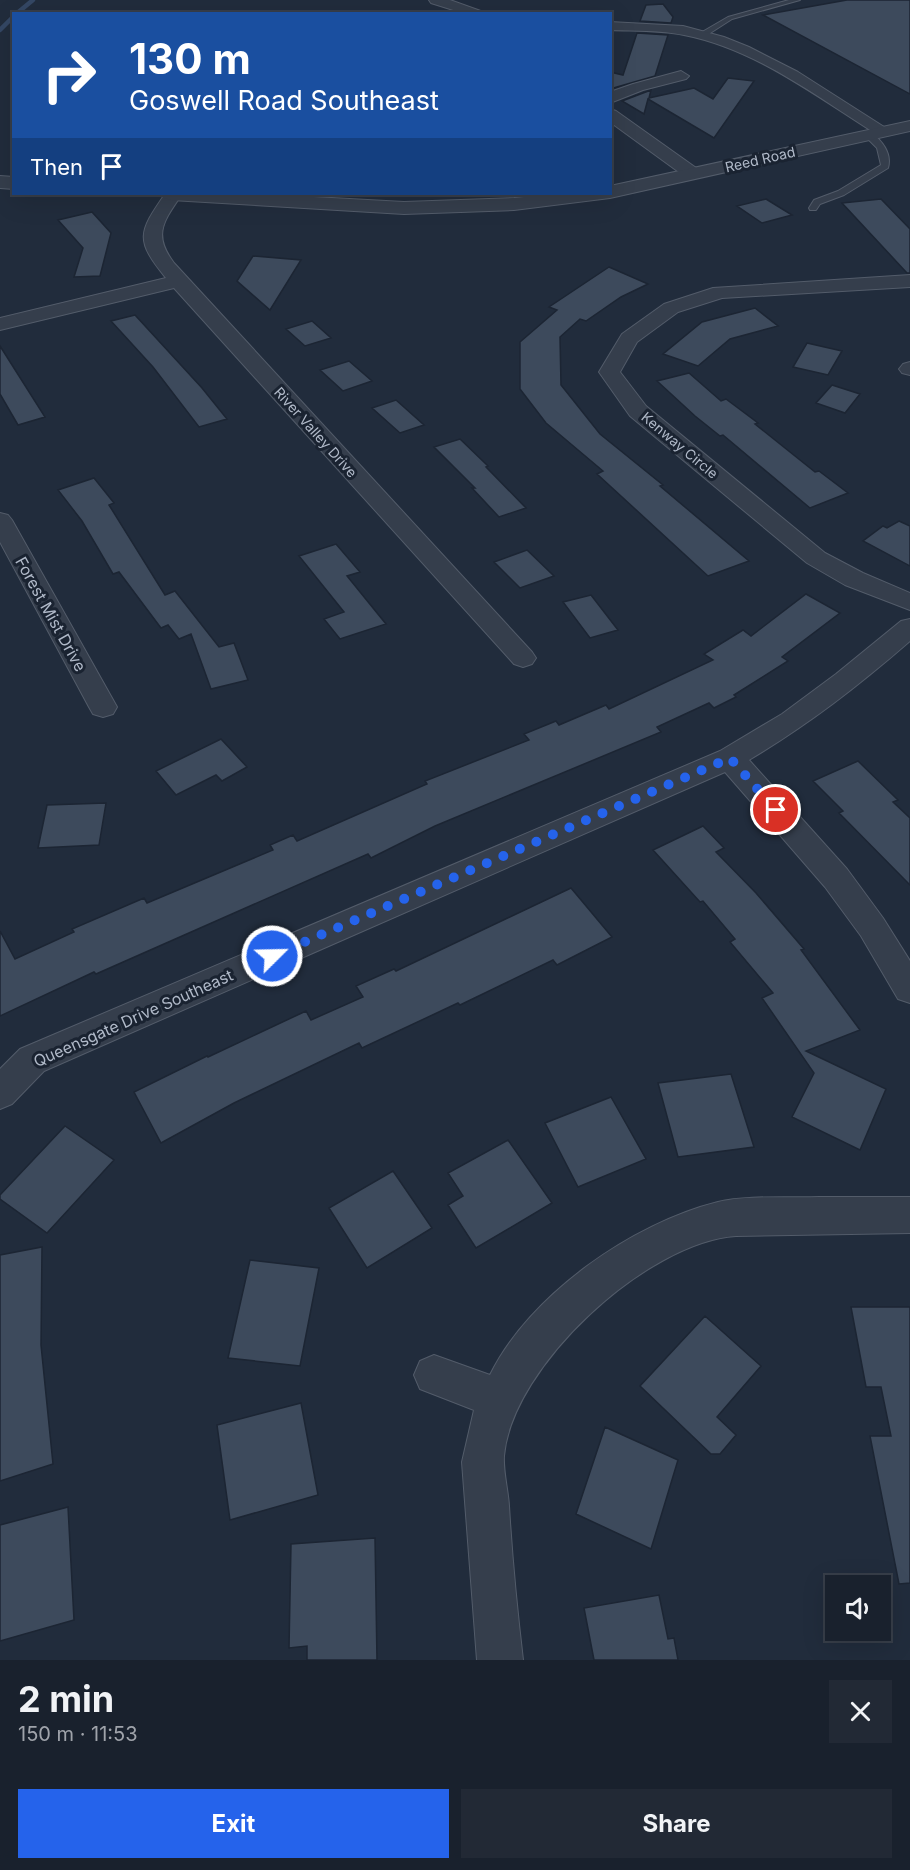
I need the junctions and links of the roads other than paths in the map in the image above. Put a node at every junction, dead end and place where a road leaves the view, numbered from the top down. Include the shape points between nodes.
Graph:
1 (436, 0) edge
2 (797, 0) edge
3 (455, 6) junction
4 (436, 12) edge
5 (475, 12) edge
6 (612, 26) edge
7 (701, 35) junction
8 (681, 76) dead end
9 (612, 97) edge
10 (612, 115) edge
11 (910, 126) edge
12 (877, 134) junction
13 (693, 174) junction
14 (612, 192) edge
15 (171, 195) edge
16 (189, 195) edge
17 (590, 195) edge
18 (813, 208) dead end
19 (178, 281) junction
20 (910, 281) edge
21 (0, 324) edge
22 (0, 520) edge
23 (910, 602) edge
24 (910, 627) edge
25 (523, 658) dead end
26 (103, 707) dead end
27 (730, 758) junction
28 (910, 989) edge
29 (0, 1093) edge
30 (910, 1215) edge
31 (434, 1375) dead end
32 (500, 1399) junction
33 (500, 1660) edge

1 - 3 street
2 - 7 lane via 730,18
3 - 4 street
3 - 5 street
6 - 7 street via 658,27
7 - 12 street via 761,58
8 - 9 street
10 - 13 street
11 - 12 street, Reed Road
12 - 13 street, Reed Road
12 - 18 lane via 885,166 841,193 817,202
13 - 14 street, Reed Road
15 - 19 street, River Valley Drive via 152,231 151,243
16 - 17 street via 404,208 514,204
19 - 21 street
19 - 25 street, River Valley Drive
20 - 23 street, Kenway Circle via 720,292 671,308 629,338 609,372 638,411 816,558
22 - 26 street, Forest Mist Drive
24 - 27 street, Queensgate Drive Southeast via 801,714
27 - 28 street via 836,878
27 - 29 street, Queensgate Drive Southeast via 32,1060
30 - 32 street via 719,1220 681,1230 619,1266 583,1293 528,1353
31 - 32 street
32 - 33 street via 483,1455

